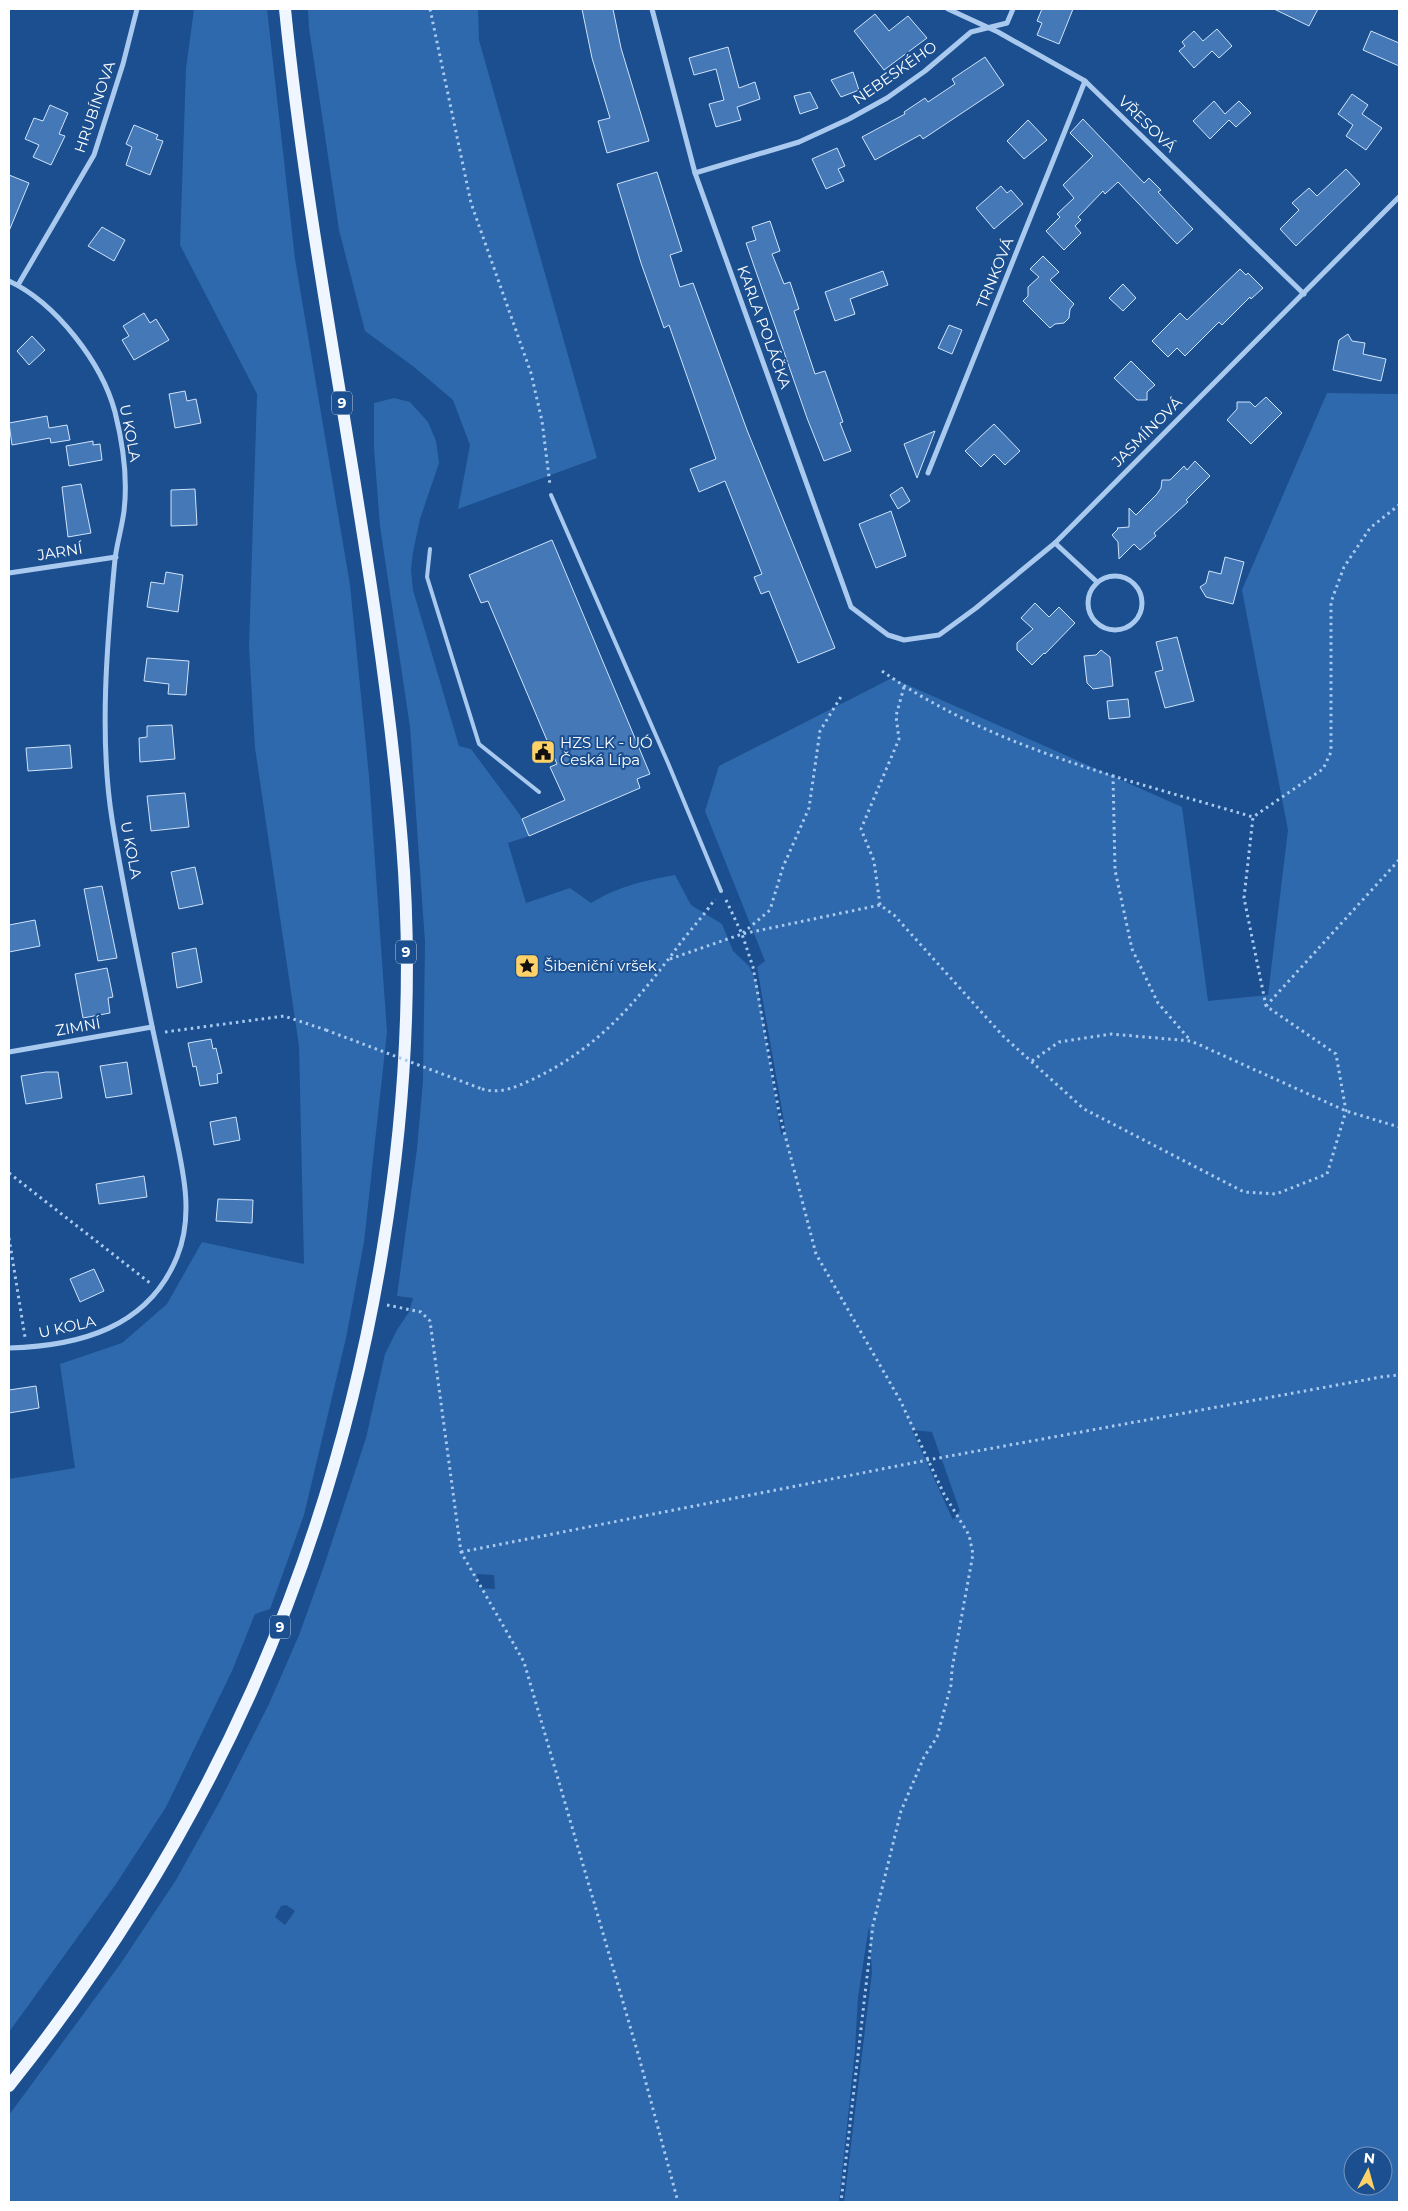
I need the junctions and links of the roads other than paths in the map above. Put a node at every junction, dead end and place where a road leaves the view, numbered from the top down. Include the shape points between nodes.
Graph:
1 (137, 9) edge
2 (285, 9) edge
3 (652, 9) edge
4 (948, 9) edge
5 (1013, 9) edge
6 (988, 27) junction
7 (1085, 81) junction
8 (695, 173) junction
9 (1399, 197) edge
10 (9, 281) edge
11 (18, 285) junction
12 (1304, 294) junction
13 (928, 474) dead end
14 (551, 495) road end
15 (1055, 543) junction
16 (430, 549) dead end
17 (116, 557) junction
18 (9, 573) edge
19 (1097, 582) junction
20 (888, 635) joint
21 (539, 792) dead end
22 (721, 891) road end
23 (152, 1027) junction
24 (9, 1052) edge
25 (9, 1348) edge
26 (9, 2086) edge

1 - 11 street, HRUBÍNOVA via 94,155
2 - 26 main road, 9 via 292,81 315,235 377,622 402,849 405,1046 392,1189 374,1302 328,1493 293,1593 237,1725 156,1877 78,1996
3 - 8 street, KARLA POLÁČKA
4 - 6 street, VŘESOVÁ
5 - 6 street, NEBESKÉHO via 1007,23
6 - 7 street, VŘESOVÁ
6 - 8 street, NEBESKÉHO via 971,32 925,71 849,120 799,142
7 - 12 street, VŘESOVÁ
7 - 13 street, TRNKOVÁ
8 - 20 street, KARLA POLÁČKA via 851,607
9 - 12 street, JASMÍNOVÁ
10 - 11 street, U KOLA
11 - 17 street, U KOLA via 46,307 76,338 98,371 114,409 124,453 125,508
12 - 15 street, JASMÍNOVÁ
14 - 22 lane
15 - 19 street
15 - 20 street, JASMÍNOVÁ via 939,635 904,640
16 - 21 lane via 427,577 479,744
17 - 18 street, JARNÍ
17 - 23 street, U KOLA via 104,730 112,817
19 - 19 street via 1114,576 1131,581 1137,588 1142,606 1134,622 1118,629 1095,621 1090,614 1088,597
23 - 24 street, ZIMNÍ
23 - 25 street, U KOLA via 186,1185 186,1222 177,1257 159,1289 133,1315 108,1330 71,1342

